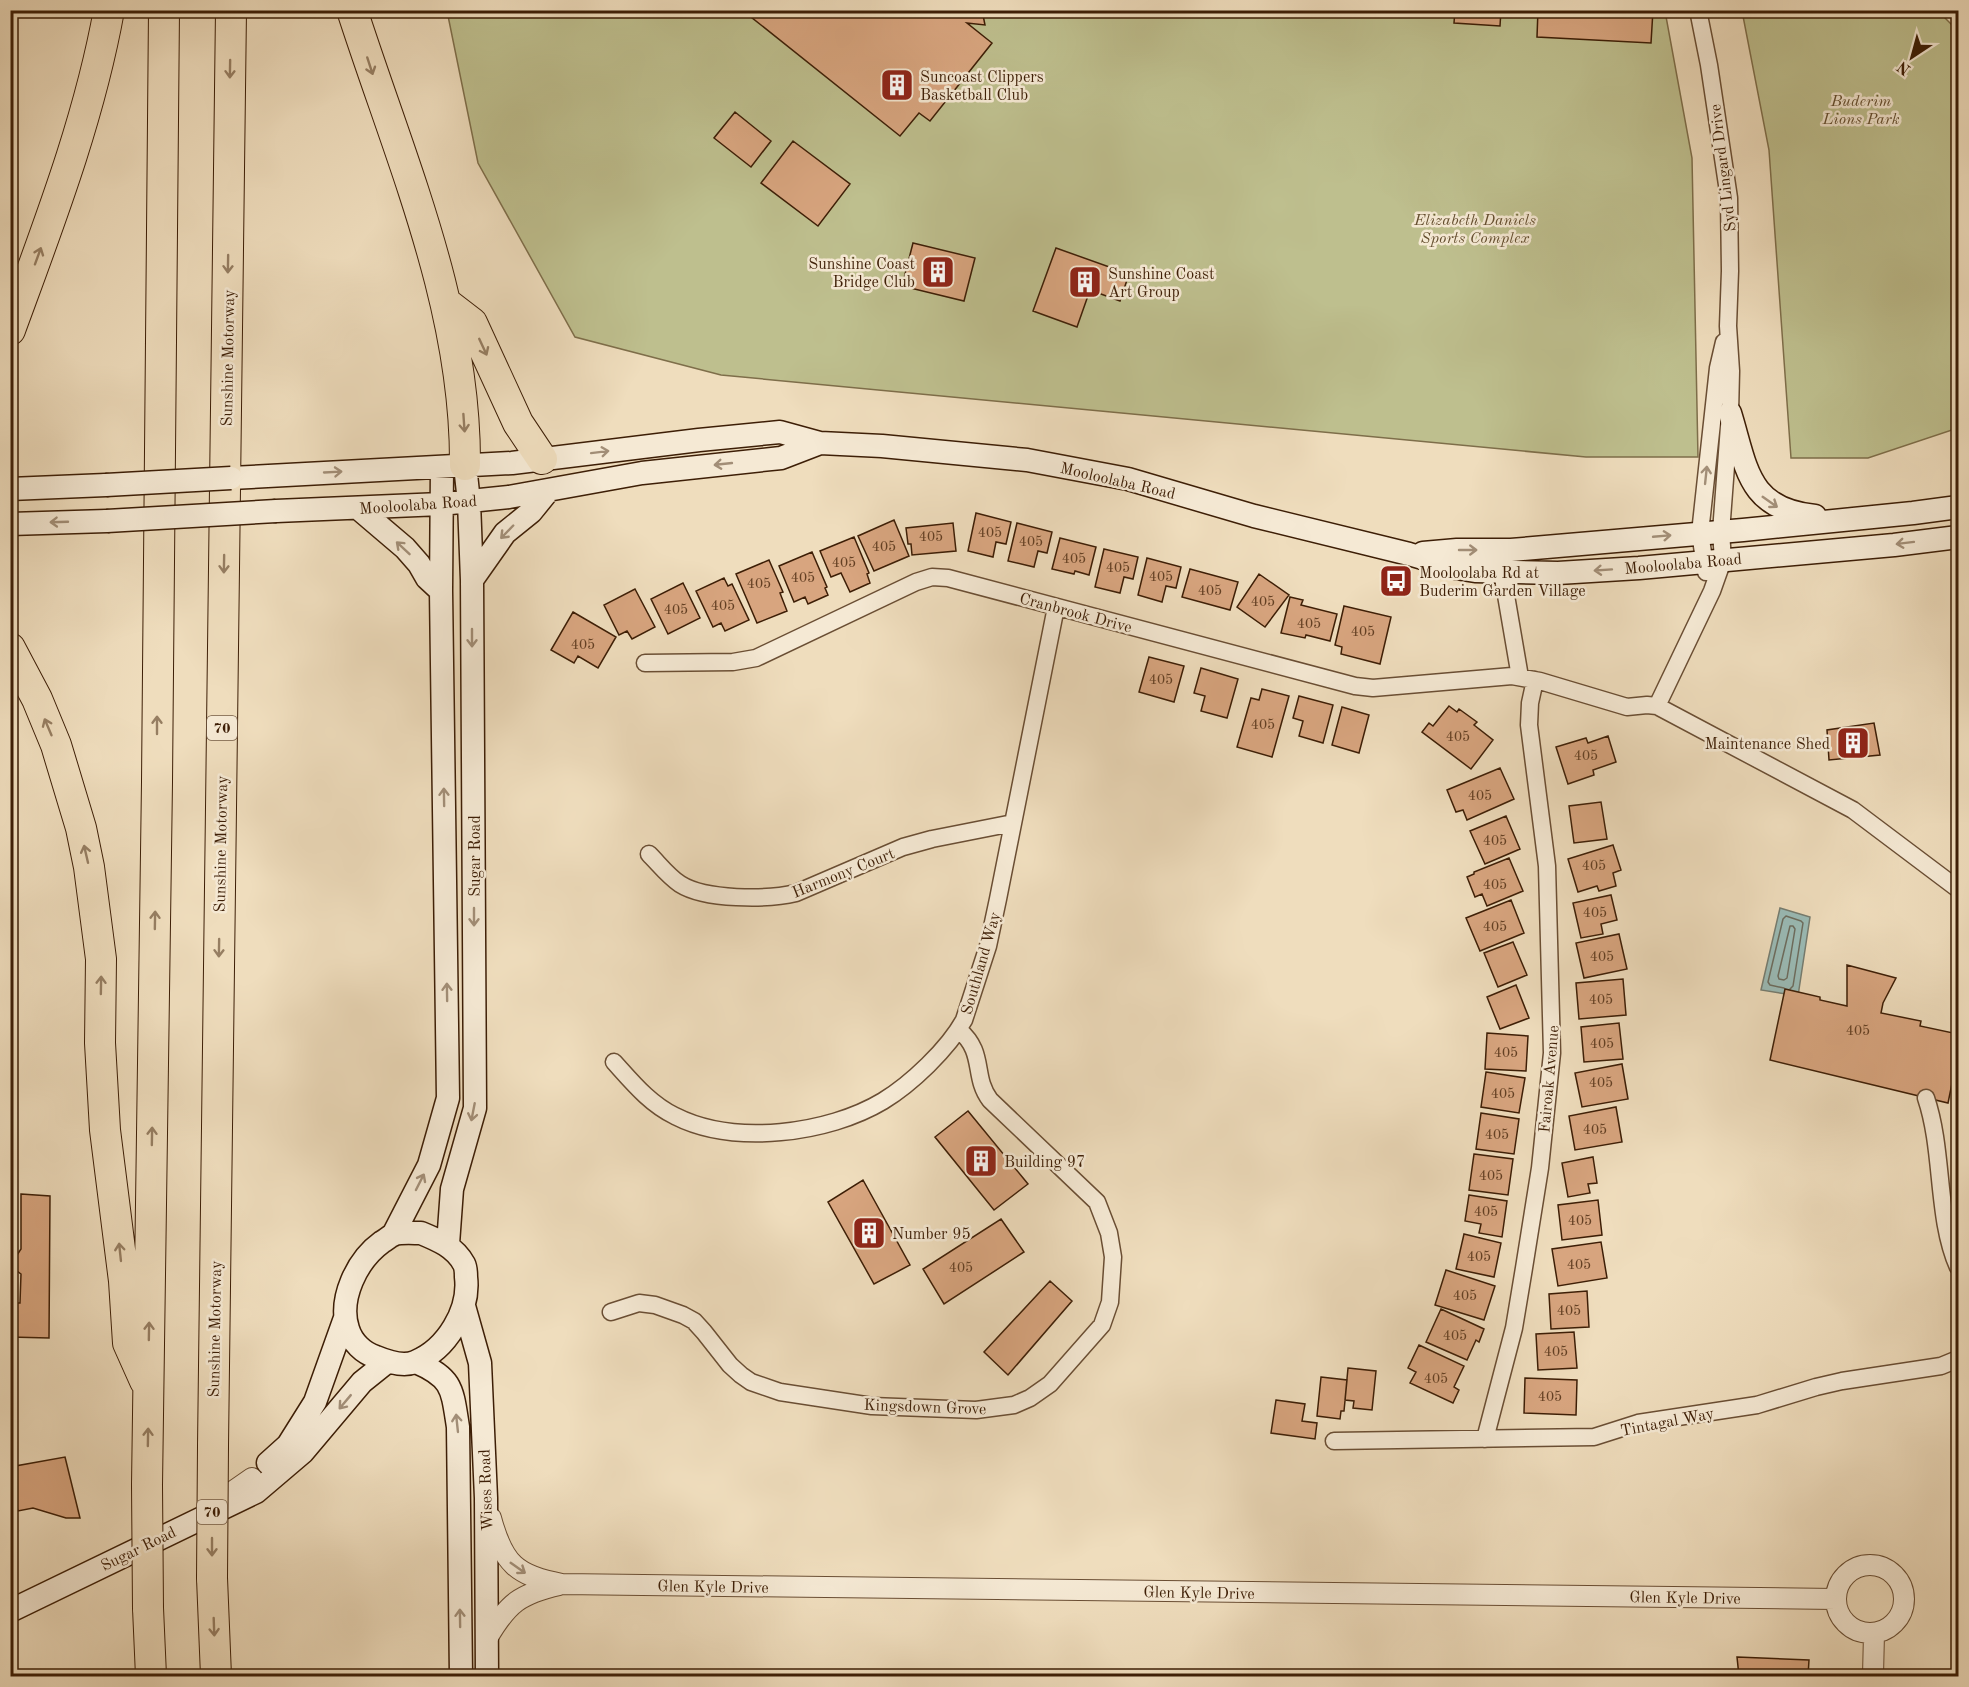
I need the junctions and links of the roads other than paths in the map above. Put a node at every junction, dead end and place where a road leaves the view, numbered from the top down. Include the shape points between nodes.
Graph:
1 (109, 10) edge
2 (164, 10) edge
3 (231, 10) edge
4 (352, 10) edge
5 (1698, 10) edge
6 (446, 303) junction
7 (1728, 326) junction
8 (10, 330) edge
9 (1730, 412) junction
10 (820, 444) junction
11 (542, 459) junction
12 (453, 466) junction
13 (10, 489) edge
14 (548, 491) junction
15 (469, 502) junction
16 (441, 504) junction
17 (1959, 507) edge
18 (358, 508) junction
19 (1854, 518) junction
20 (10, 524) edge
21 (1710, 532) junction
22 (1959, 537) edge
23 (1409, 554) junction
24 (1713, 561) junction
25 (1503, 572) junction
26 (472, 580) junction
27 (441, 591) junction
28 (1056, 607) junction
29 (11, 649) edge
30 (645, 663) dead end
31 (1527, 679) junction
32 (1657, 706) junction
33 (1013, 823) junction
34 (649, 854) dead end
35 (1959, 889) edge
36 (959, 1030) junction
37 (614, 1062) dead end
38 (1926, 1098) dead end
39 (393, 1234) junction
40 (448, 1244) junction
41 (1959, 1267) edge
42 (464, 1306) junction
43 (611, 1312) dead end
44 (345, 1318) junction
45 (1959, 1359) edge
46 (387, 1362) junction
47 (416, 1362) junction
48 (149, 1389) junction
49 (1485, 1439) junction
50 (1334, 1441) dead end
51 (252, 1478) joint
52 (486, 1498) junction
53 (185, 1526) junction
54 (562, 1584) junction
55 (1836, 1599) junction
56 (10, 1611) edge
57 (1874, 1633) junction
58 (488, 1637) junction
59 (151, 1677) edge
60 (216, 1677) edge
61 (461, 1677) edge
62 (486, 1677) edge
63 (1873, 1677) edge

8 -> 1 highway via 74,149
48 -> 2 highway
3 -> 60 highway, Sunshine Motorway / 70, bridge via 213,1446
4 -> 6 highway
5 - 7 street, Syd Lingard Drive via 1729,198
6 -> 11 highway via 472,323 518,423
6 -> 12 highway via 461,388
7 - 9 street, Syd Lingard Drive
21 -> 7 street, Syd Lingard Drive via 1718,368
9 -> 19 main road via 1748,475 1761,496 1798,514
9 - 21 street, Syd Lingard Drive
11 -> 10 main road, Mooloolaba Road via 780,432
10 -> 14 main road, Mooloolaba Road via 782,458 642,473
10 - 23 main road, Mooloolaba Road via 1027,460 1128,479 1254,516
11 - 12 main road, Mooloolaba Road
13 -> 12 main road, Mooloolaba Road, bridge
12 - 15 main road, Sugar Road
12 - 16 main road, Sugar Road
14 - 15 main road, Mooloolaba Road
14 -> 26 main road via 531,512 505,532
15 - 16 main road, Mooloolaba Road
15 - 26 main road, Sugar Road
16 - 18 main road, Mooloolaba Road
16 - 27 main road, Sugar Road
17 - 19 main road, Mooloolaba Road
18 -> 20 main road, Mooloolaba Road, bridge
27 -> 18 main road via 405,548
19 - 21 main road, Mooloolaba Road
23 -> 21 main road, Mooloolaba Road via 1511,550
21 - 24 street, Syd Lingard Drive
22 -> 24 main road, Mooloolaba Road
23 - 25 main road, Mooloolaba Road via 1456,568
24 -> 25 main road, Mooloolaba Road via 1558,573
24 - 32 street via 1712,591
25 - 31 street, Fairoak Avenue
26 -> 40 main road, Sugar Road via 476,1108 452,1189
39 -> 27 main road, Sugar Road via 429,1166 448,1098
28 - 30 street, Cranbrook Drive via 932,577 756,658 734,662
28 - 31 street, Cranbrook Drive via 1355,686
28 - 33 street, Southland Way
48 -> 29 highway via 128,1343 105,1130 101,958 89,867 56,745
31 - 32 street via 1627,707
31 - 49 street, Fairoak Avenue via 1529,725 1548,866 1552,1053 1540,1168 1514,1328
32 - 35 street via 1853,810
33 - 34 street, Harmony Court via 903,847 778,897 704,894 679,884
33 - 36 street, Southland Way via 987,946
36 - 37 street, Southland Way via 913,1078 883,1101 807,1129 771,1133 706,1129 675,1116 645,1096
36 - 43 street, Kingsdown Grove via 973,1045 990,1100 1097,1202 1109,1233 1113,1276 1107,1316 1096,1334 1050,1384 1014,1405 976,1410 872,1406 780,1392 741,1375 694,1321 684,1315 639,1303
38 - 41 street via 1947,1228
39 - 40 main road via 421,1233
39 - 44 main road via 373,1249 356,1272 348,1292
40 - 42 main road via 465,1265 468,1291
42 - 47 main road via 453,1329
42 - 52 main road, Wises Road via 480,1363
44 - 46 main road via 350,1336 366,1353
44 - 51 main road, Sugar Road via 315,1402 288,1445
45 - 49 street, Tintagal Way via 1816,1387 1757,1405 1638,1423 1594,1437
46 - 47 main road
46 -> 53 main road via 362,1382 303,1452 256,1492
61 -> 47 main road, Wises Road via 456,1418 452,1389 437,1371
59 -> 48 highway, bridge
49 - 50 street, Tintagal Way
51 - 53 street, Sugar Road
52 -> 54 street via 498,1544 510,1563 542,1581
52 - 58 main road, Wises Road
53 - 56 main road, Sugar Road
54 - 55 street, Glen Kyle Drive
54 - 58 street via 523,1596 503,1614
55 - 57 street via 1846,1623
55 - 57 street via 1841,1581 1862,1566 1877,1566 1894,1575 1901,1585 1902,1611 1886,1629
57 - 63 street
58 - 62 main road, Wises Road

